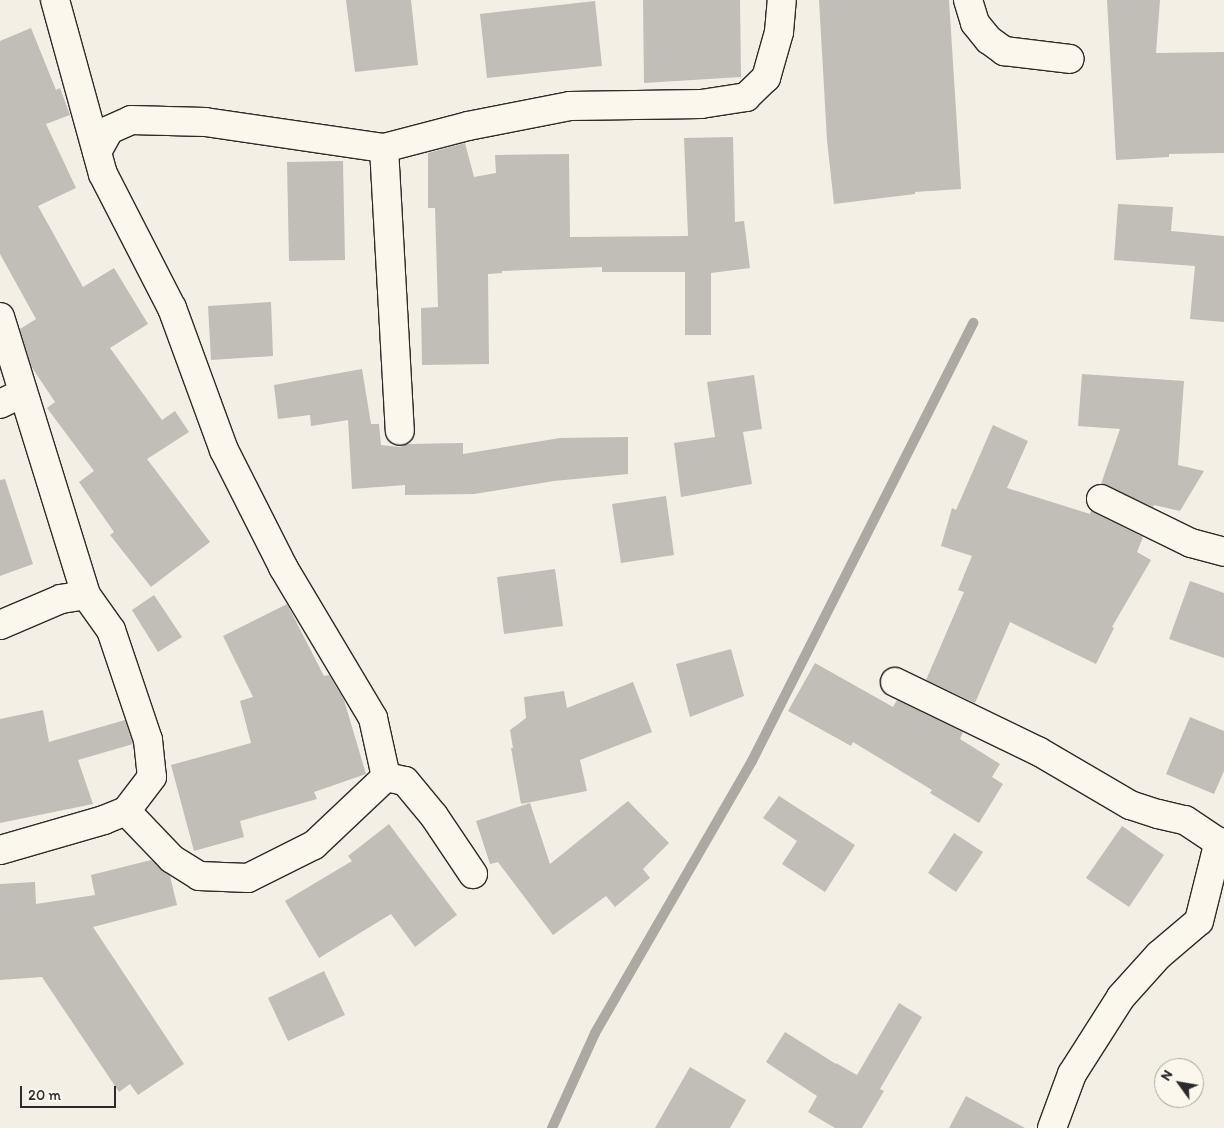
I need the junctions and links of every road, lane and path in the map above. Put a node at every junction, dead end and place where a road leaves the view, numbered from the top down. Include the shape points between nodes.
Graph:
1 (55, 0) edge
2 (782, 0) edge
3 (968, 0) edge
4 (1070, 59) dead end
5 (384, 148) junction
6 (97, 152) junction
7 (0, 317) edge
8 (11, 399) edge
9 (400, 431) dead end
10 (1101, 499) dead end
11 (1224, 552) edge
12 (86, 595) junction
13 (0, 625) edge
14 (895, 682) dead end
15 (386, 777) junction
16 (126, 811) junction
17 (1222, 843) edge
18 (0, 850) edge
19 (473, 874) dead end
20 (1052, 1128) edge

1 - 6 street
2 - 5 street via 779,32 766,78 746,97 701,104 570,106 468,126
3 - 4 street via 974,23 1004,51
5 - 6 street via 205,122 131,120 109,130
5 - 9 street
6 - 15 street via 103,174 172,308 224,450 283,567 373,718
7 - 8 street
8 - 12 street
10 - 11 street via 1191,543
12 - 13 street via 61,599
12 - 16 street via 111,630 148,740 152,776
14 - 17 street via 1038,751 1130,805 1186,820
15 - 16 street via 314,845 248,878 199,876 172,859
15 - 19 street via 405,782 434,816
16 - 18 street
17 - 20 street via 1199,921 1159,955 1121,996 1072,1074

